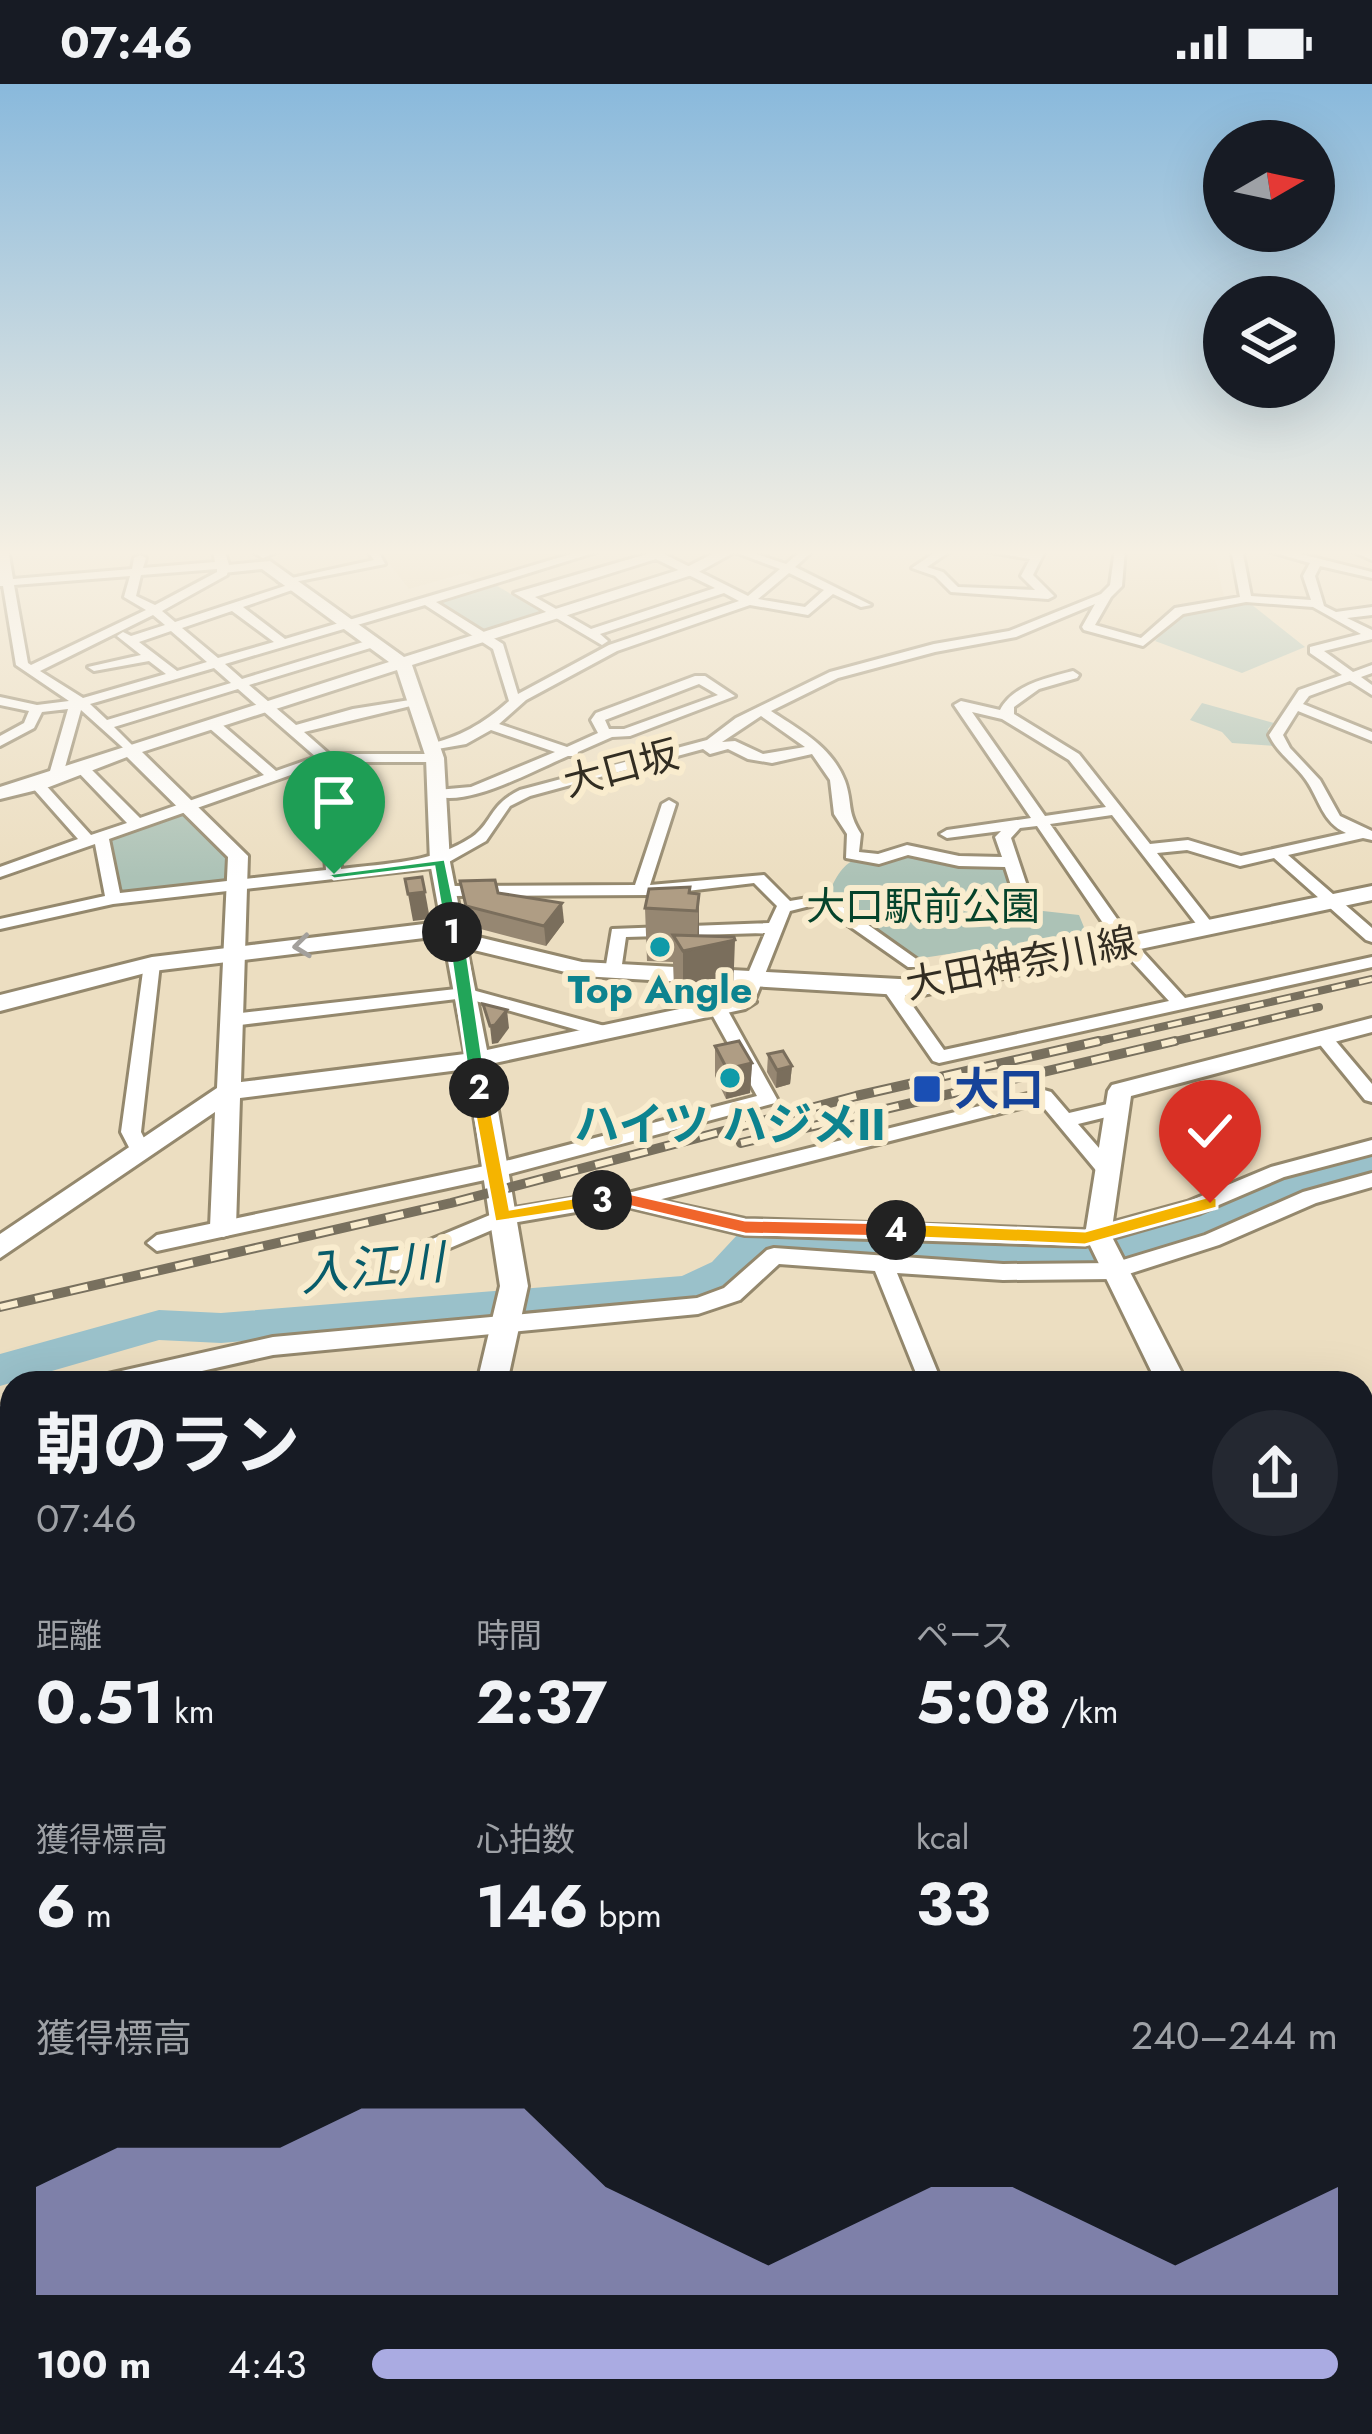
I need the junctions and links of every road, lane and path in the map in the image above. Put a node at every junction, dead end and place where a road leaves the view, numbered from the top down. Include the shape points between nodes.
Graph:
1 (20, 659) edge
2 (53, 659) edge
3 (143, 659) edge
4 (155, 659) edge
5 (212, 659) edge
6 (232, 659) edge
7 (324, 659) edge
8 (395, 659) edge
9 (419, 659) edge
10 (502, 659) edge
11 (594, 659) edge
12 (896, 659) edge
13 (1325, 659) edge
14 (217, 663) junction
15 (403, 664) junction
16 (94, 667) dead end
17 (1372, 669) edge
18 (30, 671) junction
19 (175, 675) junction
20 (1073, 675) dead end
21 (1347, 677) junction
22 (242, 683) junction
23 (1372, 691) edge
24 (517, 700) junction
25 (0, 701) edge
26 (416, 703) junction
27 (79, 704) junction
28 (1295, 705) junction
29 (269, 706) junction
30 (37, 709) junction
31 (763, 712) junction
32 (1007, 716) junction
33 (213, 724) junction
34 (106, 725) junction
35 (490, 725) junction
36 (295, 730) junction
37 (610, 734) junction
38 (1372, 737) edge
39 (0, 742) edge
40 (817, 748) junction
41 (130, 750) junction
42 (433, 753) junction
43 (572, 753) junction
44 (326, 758) junction
45 (648, 760) junction
46 (82, 768) junction
47 (274, 776) junction
48 (46, 781) junction
49 (0, 793) edge
50 (437, 794) junction
51 (669, 804) dead end
52 (187, 807) junction
53 (1116, 810) junction
54 (1040, 818) junction
55 (136, 824) junction
56 (1013, 828) junction
57 (947, 834) dead end
58 (1368, 834) edge
59 (94, 839) junction
60 (1147, 849) junction
61 (1278, 854) junction
62 (440, 860) junction
63 (1010, 862) junction
64 (0, 872) edge
65 (334, 874) junction
66 (237, 885) junction
67 (640, 890) junction
68 (445, 891) junction
69 (1372, 893) edge
70 (113, 899) junction
71 (1331, 902) junction
72 (784, 908) junction
73 (1016, 908) dead end
74 (0, 924) edge
75 (1207, 927) junction
76 (777, 928) junction
77 (453, 938) junction
78 (1372, 938) edge
79 (1126, 944) junction
80 (235, 954) junction
81 (1372, 962) edge
82 (914, 963) dead end
83 (152, 964) junction
84 (613, 970) junction
85 (892, 988) junction
86 (751, 991) junction
87 (465, 992) junction
88 (0, 1003) edge
89 (1180, 1004) junction
90 (718, 1010) junction
91 (232, 1020) junction
92 (1372, 1025) edge
93 (606, 1032) junction
94 (1323, 1037) junction
95 (474, 1060) junction
96 (229, 1091) junction
97 (1372, 1096) edge
98 (1117, 1108) junction
99 (1068, 1120) junction
100 (1372, 1147) edge
101 (140, 1150) junction
102 (1106, 1169) junction
103 (494, 1171) junction
104 (1372, 1180) edge
105 (628, 1200) junction
106 (502, 1217) junction
107 (223, 1227) junction
108 (1098, 1235) junction
109 (157, 1243) dead end
110 (0, 1248) edge
111 (396, 1263) dead end
112 (884, 1264) junction
113 (1112, 1268) junction
114 (509, 1308) junction
115 (201, 1371) edge
116 (495, 1371) edge
117 (926, 1371) edge
118 (1166, 1371) edge

1 - 18 street
2 - 18 street
3 - 16 street
4 - 19 street
5 - 14 street
6 - 14 street
7 - 22 street
8 - 15 street
9 - 15 street
10 - 24 street
11 - 24 street
12 - 31 street, 大口坂 via 834,676
13 - 21 street
14 - 19 street
14 - 22 street
15 - 26 street
15 - 29 street
17 - 21 street
18 - 27 street
19 - 27 street
20 - 32 street via 1022,692 1006,706
21 - 23 street
21 - 28 street via 1309,690
22 - 29 street
22 - 34 street
24 - 35 street
25 - 30 street
26 - 36 street
26 - 42 street
27 - 30 street
27 - 34 street
27 - 48 street
28 - 38 street
28 - 58 street via 1277,728 1280,746 1309,774 1329,815
29 - 33 street
29 - 36 street
30 - 39 street
31 - 40 street
31 - 45 street, 大口坂 via 712,743
32 - 53 street via 1074,757
32 - 54 street via 961,705
33 - 41 street
33 - 47 street
34 - 41 street
35 - 42 street
35 - 43 street
36 - 44 street
37 - 37 street via 625,733 728,696 700,679 601,716
37 - 43 street
40 - 45 street via 754,760 730,744
40 - 63 street via 840,781 841,814 854,834 851,855 879,859 907,850
41 - 46 street
41 - 52 street
42 - 44 street
42 - 50 street
43 - 50 street via 474,791
44 - 47 street
44 - 65 street
45 - 62 street, 大口坂 via 513,799 481,838
46 - 48 street
46 - 55 street
47 - 52 street
48 - 49 street
48 - 59 street
50 - 62 street
51 - 67 street
52 - 55 street
52 - 66 street via 238,856
53 - 54 street
53 - 60 street
54 - 56 street
54 - 79 street
55 - 59 street
56 - 57 street
56 - 63 street via 1003,837
58 - 61 street
59 - 64 street
59 - 70 street
60 - 61 street via 1188,845 1240,861
60 - 75 street
61 - 71 street
62 - 65 street
62 - 68 street
63 - 73 street via 1021,892
65 - 66 street
66 - 70 street
66 - 80 street
67 - 68 street
67 - 72 street via 758,878
68 - 77 street
69 - 71 main road, 大田神奈川線
70 - 74 street
71 - 75 main road, 大田神奈川線
71 - 78 street
72 - 76 street
72 - 82 street via 820,898
75 - 79 main road, 大田神奈川線
76 - 84 street via 619,932
76 - 86 street
77 -> 80 main road, 大田神奈川線 via 424,931
77 - 84 main road, 大田神奈川線
77 - 87 street
79 - 85 main road, 大田神奈川線
79 - 89 street
80 - 83 main road, 大田神奈川線
80 - 91 street
81 - 89 street
83 - 88 main road, 大田神奈川線
83 - 101 street via 131,1132
84 - 86 main road, 大田神奈川線
85 - 86 main road, 大田神奈川線
85 - 89 street via 939,1057
86 - 90 street
87 - 91 street
87 - 93 street
87 - 95 street
90 - 93 street
90 - 103 street via 768,1100
91 - 96 street
92 - 94 street
93 - 95 street
94 - 97 street
94 - 98 street via 1126,1088
95 - 96 street
95 - 103 street
96 - 101 street
96 - 107 street
98 - 99 street
98 - 102 street
99 - 102 street
99 - 105 street via 1045,1096
100 - 108 street
101 - 110 street
102 - 108 street
103 - 106 street
103 - 107 street
104 - 113 street
105 - 106 street
105 - 108 street via 745,1227
106 - 111 street
106 - 114 street
107 - 109 street
108 - 113 street
112 - 113 street
112 - 114 street via 774,1256 732,1294 698,1306
112 - 117 street
113 - 118 street
114 - 115 street via 273,1346
114 - 116 street

